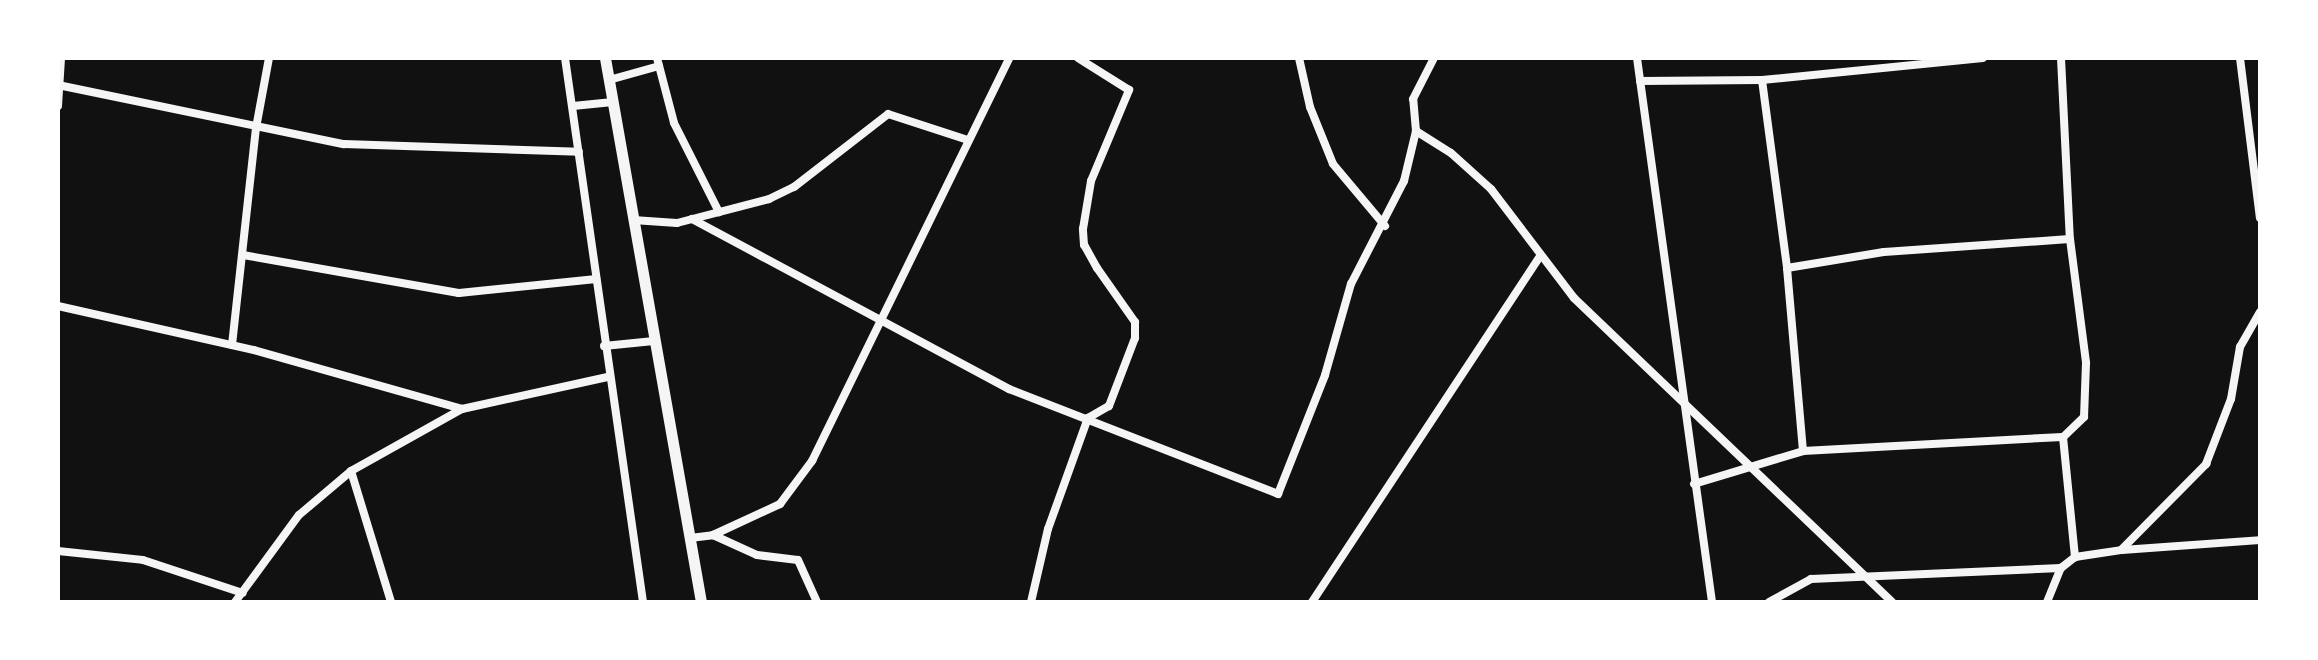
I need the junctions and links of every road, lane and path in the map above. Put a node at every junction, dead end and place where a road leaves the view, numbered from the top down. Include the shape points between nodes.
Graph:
1 (61, 58) edge
2 (269, 58) edge
3 (565, 58) edge
4 (605, 58) edge
5 (1009, 58) edge
6 (1078, 58) edge
7 (1299, 58) edge
8 (1434, 58) edge
9 (1637, 58) edge
10 (1983, 58) edge
11 (2061, 58) edge
12 (2240, 58) edge
13 (658, 62) edge
14 (609, 80) junction
15 (1762, 80) junction
16 (1640, 81) junction
17 (59, 85) edge
18 (613, 102) junction
19 (58, 106) edge
20 (573, 106) junction
21 (256, 128) junction
22 (1416, 131) junction
23 (968, 140) junction
24 (579, 152) junction
25 (719, 212) junction
26 (2260, 218) edge
27 (692, 219) junction
28 (633, 220) junction
29 (1385, 226) junction
30 (2070, 239) junction
31 (243, 255) junction
32 (1539, 258) junction
33 (1787, 268) junction
34 (596, 279) junction
35 (58, 306) edge
36 (2260, 312) edge
37 (880, 322) junction
38 (654, 341) junction
39 (232, 345) junction
40 (604, 346) junction
41 (608, 377) junction
42 (1680, 395) junction
43 (462, 409) junction
44 (1088, 418) junction
45 (2063, 437) junction
46 (1803, 451) junction
47 (1746, 464) junction
48 (351, 471) junction
49 (1694, 484) junction
50 (713, 535) junction
51 (690, 538) junction
52 (2260, 540) edge
53 (2122, 550) junction
54 (62, 552) edge
55 (2075, 557) junction
56 (58, 562) edge
57 (2061, 568) junction
58 (1861, 575) junction
59 (243, 593) junction
60 (235, 602) edge
61 (391, 602) edge
62 (643, 602) edge
63 (701, 602) edge
64 (817, 602) edge
65 (1031, 602) edge
66 (1312, 602) edge
67 (1712, 602) edge
68 (1769, 602) edge
69 (1892, 602) edge
70 (2047, 602) edge

1 - 17 street
2 - 21 street
3 - 20 street
4 - 14 street
5 - 23 street
6 - 44 street via 1129,90 1091,181 1083,229 1084,245 1135,322 1135,338 1109,406
7 - 29 street via 1319,134 1333,164
8 - 22 street via 1413,99
9 - 16 street
10 - 15 street
11 - 30 street
12 - 26 street
13 - 14 street
13 - 25 street via 674,123
14 - 18 street
15 - 16 street
15 - 33 street
16 - 42 street
17 - 19 street
17 - 21 street
18 - 20 street
18 - 28 street
20 - 24 street
21 - 24 street via 395,149
21 - 31 street
22 - 29 street via 1411,162
22 - 32 street via 1451,153 1491,189
23 - 25 street via 888,114 794,187
23 - 37 street
24 - 34 street
25 - 27 street
27 - 28 street
27 - 37 street
28 - 38 street
29 - 44 street via 1351,284 1325,375 1278,494
30 - 33 street via 1884,252
30 - 45 street via 2087,407 2079,424
31 - 34 street via 459,293
31 - 39 street
32 - 42 street via 1574,298
32 - 66 street
33 - 46 street
34 - 40 street
35 - 39 street
36 - 53 street via 2240,347 2231,399 2206,464
37 - 44 street via 1009,389
37 - 50 street via 812,461 780,504
38 - 40 street
38 - 51 street
39 - 43 street
40 - 41 street
41 - 43 street
41 - 62 street
42 - 47 street
42 - 49 street
43 - 48 street
44 - 65 street via 1048,529
45 - 46 street
45 - 55 street
46 - 47 street
47 - 49 street
47 - 58 street
48 - 59 street via 299,515
48 - 61 street
49 - 67 street
50 - 51 street
50 - 64 street via 757,555 798,560
51 - 63 street
52 - 53 street
53 - 55 street
54 - 56 street
54 - 59 street via 143,560
55 - 57 street
57 - 58 street
57 - 70 street
58 - 68 street via 1803,581
58 - 69 street
59 - 60 street

